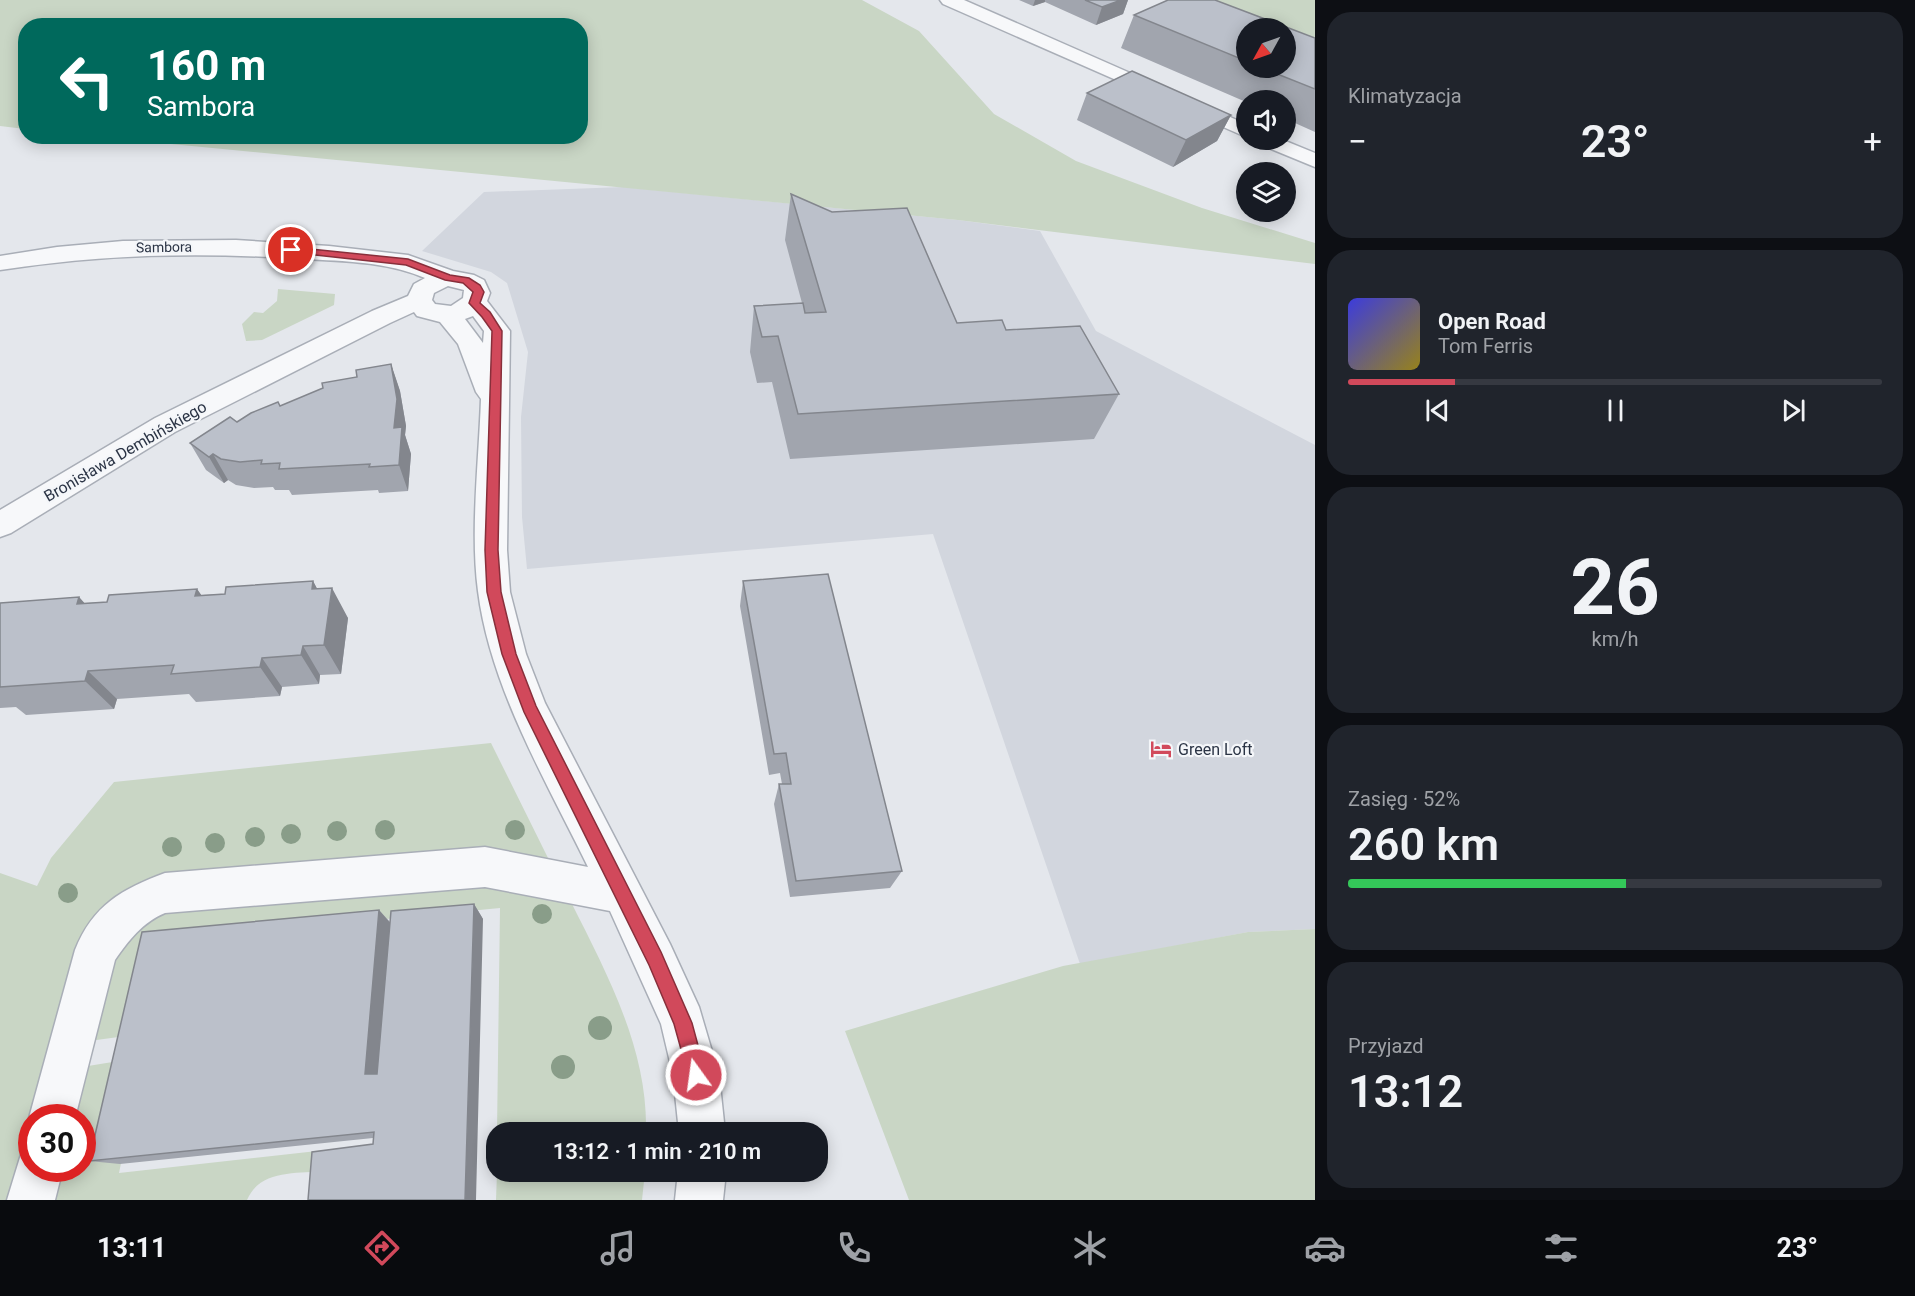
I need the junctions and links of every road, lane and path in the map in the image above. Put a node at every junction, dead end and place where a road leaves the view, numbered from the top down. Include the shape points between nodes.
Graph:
1 (949, 0) edge
2 (1236, 127) edge
3 (1289, 150) edge
4 (1315, 161) edge
5 (329, 253) junction
6 (0, 263) edge
7 (448, 278) junction
8 (475, 303) junction
9 (431, 304) junction
10 (495, 402) junction
11 (0, 525) edge
12 (621, 893) junction
13 (56, 1104) edge
14 (701, 1122) edge
15 (36, 1182) edge
16 (701, 1182) edge
17 (31, 1200) edge
18 (699, 1200) edge

1 - 2 street
3 - 4 street
5 - 6 street, Sambora via 164,246 57,254
5 - 7 street, Sambora via 408,262
5 - 9 street, Sambora
7 - 8 street, Sambora via 465,280 477,287
7 - 9 street via 439,280
8 - 9 street via 464,311
8 - 10 street, Sambora via 497,331
9 - 10 street, Sambora via 470,342
9 - 11 street, Bronisława Dembińskiego via 393,330 253,381 165,426
10 - 12 street, Sambora via 491,550 494,592 509,654 529,707
12 - 13 street via 485,867 165,893 142,902 115,924 96,950
12 - 14 street, Sambora via 683,1023 696,1075
15 - 17 street
16 - 18 street

